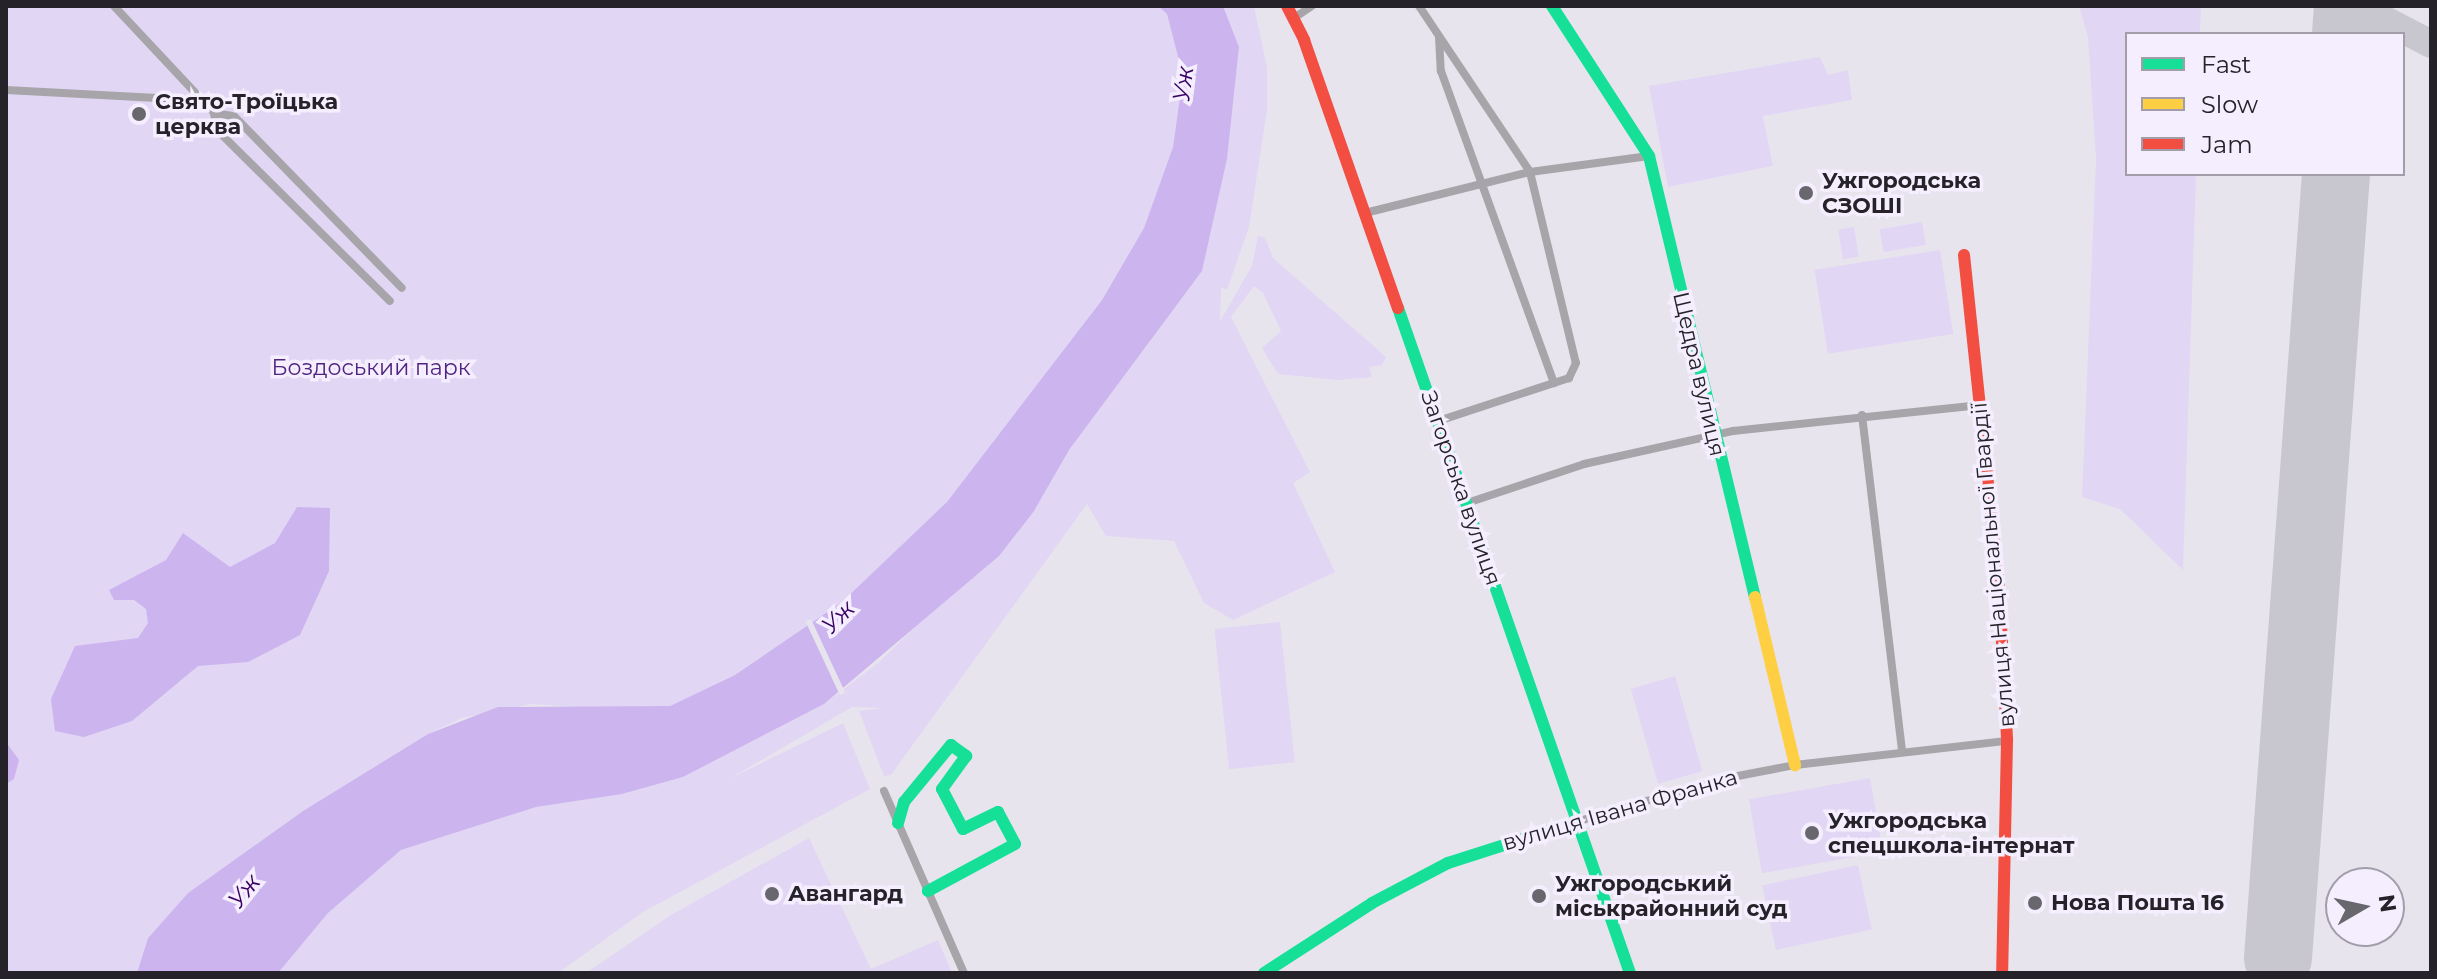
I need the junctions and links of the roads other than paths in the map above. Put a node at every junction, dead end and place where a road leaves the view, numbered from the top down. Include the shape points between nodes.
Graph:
1 (114, 6) edge
2 (1312, 6) edge
3 (1419, 6) edge
4 (1552, 6) edge
5 (1290, 12) edge
6 (1439, 37) junction
7 (6, 90) edge
8 (201, 100) junction
9 (214, 113) junction
10 (1649, 156) junction
11 (1530, 172) junction
12 (1481, 184) junction
13 (1365, 213) junction
14 (1964, 255) dead end
15 (402, 288) dead end
16 (390, 301) dead end
17 (1554, 383) junction
18 (1981, 405) junction
19 (1862, 415) junction
20 (1438, 421) junction
21 (1714, 435) junction
22 (1467, 503) junction
23 (2007, 741) junction
24 (1902, 749) junction
25 (1795, 765) junction
26 (884, 791) dead end
27 (1576, 822) junction
28 (898, 823) junction
29 (928, 891) junction
30 (964, 973) edge
31 (1264, 973) edge
32 (1630, 973) edge
33 (2002, 973) edge

1 - 8 street
2 - 5 street
3 - 6 street
4 - 10 street, Щедра вулиця
5 - 13 street, Загорська вулиця
6 - 11 street
6 - 12 street via 1441,71
7 - 8 street
8 - 9 street
9 - 15 street via 234,116
9 - 16 street via 217,130
10 - 11 street
10 - 21 street, Щедра вулиця
11 - 12 street
11 - 17 street via 1576,363 1569,378
12 - 13 street
12 - 17 street
13 - 20 street, Загорська вулиця
14 - 18 street, вулиця Національної Гвардії
17 - 20 street
18 - 19 street
18 - 23 street, вулиця Національної Гвардії
19 - 21 street
19 - 24 street
20 - 22 street, Загорська вулиця
21 - 22 street via 1584,464
21 - 25 street, Щедра вулиця
22 - 27 street, Загорська вулиця
23 - 24 street, вулиця Івана Франка
23 - 33 street, вулиця Національної Гвардії
24 - 25 street, вулиця Івана Франка
25 - 27 street, вулиця Івана Франка via 1717,780
26 - 28 street
27 - 31 street, вулиця Івана Франка via 1448,863 1362,909
27 - 32 street, Загорська вулиця
28 - 29 street
28 - 29 street via 904,802 951,745 966,756 942,789 963,829 998,812 1015,844
29 - 30 street

